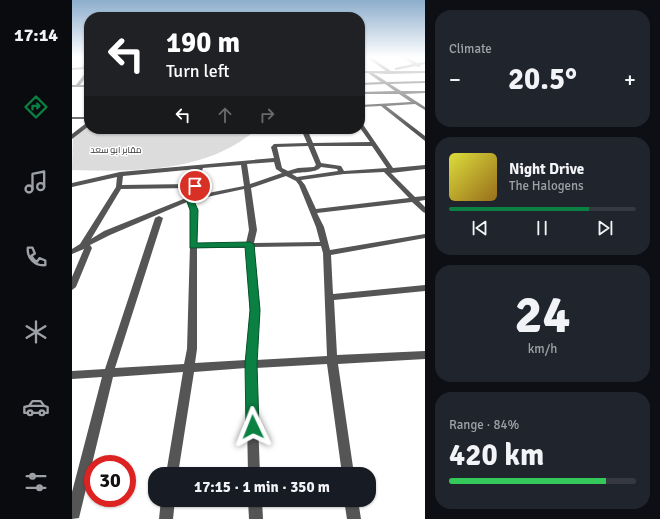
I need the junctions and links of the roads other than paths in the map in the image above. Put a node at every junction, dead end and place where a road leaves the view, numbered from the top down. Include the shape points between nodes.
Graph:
1 (383, 81) edge
2 (425, 82) edge
3 (386, 83) junction
4 (365, 84) edge
5 (84, 86) edge
6 (74, 87) edge
7 (365, 92) edge
8 (399, 92) junction
9 (425, 92) edge
10 (414, 103) junction
11 (382, 105) junction
12 (365, 106) edge
13 (425, 109) edge
14 (72, 118) edge
15 (84, 118) edge
16 (84, 127) edge
17 (365, 131) edge
18 (306, 134) edge
19 (72, 137) edge
20 (425, 139) edge
21 (311, 144) junction
22 (374, 144) junction
23 (276, 160) junction
24 (244, 162) junction
25 (319, 165) junction
26 (201, 166) junction
27 (425, 167) edge
28 (389, 171) junction
29 (342, 172) junction
30 (120, 174) junction
31 (291, 177) junction
32 (72, 185) edge
33 (195, 186) junction
34 (119, 187) junction
35 (246, 187) junction
36 (425, 198) edge
37 (413, 199) junction
38 (191, 202) junction
39 (313, 211) junction
40 (425, 211) edge
41 (160, 218) junction
42 (425, 236) edge
43 (250, 244) junction
44 (86, 246) junction
45 (193, 246) junction
46 (326, 248) junction
47 (72, 252) edge
48 (72, 257) edge
49 (72, 287) edge
50 (425, 288) edge
51 (329, 297) junction
52 (425, 355) edge
53 (332, 360) junction
54 (251, 364) junction
55 (188, 368) junction
56 (108, 374) junction
57 (72, 375) edge
58 (173, 467) edge
59 (254, 467) edge
60 (347, 467) edge
61 (76, 483) edge
62 (167, 507) edge
63 (255, 507) edge
64 (353, 507) edge
65 (72, 518) edge
66 (166, 519) edge
67 (256, 519) edge
68 (354, 519) edge

1 - 3 street
2 - 3 street
3 - 4 street
3 - 8 street
5 - 6 street
7 - 8 street
8 - 9 street
8 - 10 street
10 - 11 street
10 - 13 street
11 - 12 street
11 - 20 street
14 - 15 street
16 - 19 street
17 - 22 street
18 - 21 street
21 - 22 street
21 - 23 street via 274,146
21 - 25 street
22 - 28 street
23 - 24 street
23 - 31 street via 279,169
24 - 26 street
24 - 35 street
25 - 29 street via 338,166
25 - 31 street via 316,168 298,170
26 - 30 street
26 - 33 street
27 - 28 street
28 - 29 street
28 - 37 street
29 - 31 street
30 - 32 street
30 - 34 street
31 - 35 street
31 - 39 street via 302,186
33 - 34 street
33 - 38 street
34 - 44 street
35 - 38 street
35 - 43 street via 253,230
36 - 37 street
37 - 39 street
37 - 40 street
38 - 41 street
38 - 44 street via 107,233
38 - 45 street
39 - 46 street
41 - 44 street
41 - 56 street
42 - 46 street
43 - 45 street
43 - 46 street
43 - 54 street via 255,310
44 - 47 street
44 - 48 street
44 - 49 street
45 - 55 street via 192,344
46 - 51 street
50 - 51 street
51 - 53 street
52 - 53 street
53 - 54 street
53 - 60 street
54 - 55 street
54 - 59 street
55 - 56 street
55 - 58 street
56 - 57 street
56 - 61 street
61 - 65 street
62 - 66 street
63 - 67 street
64 - 68 street

